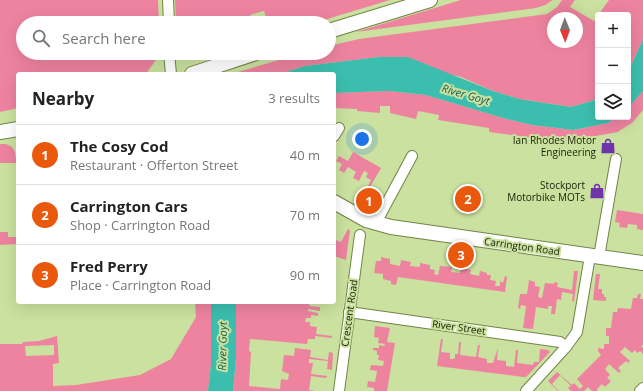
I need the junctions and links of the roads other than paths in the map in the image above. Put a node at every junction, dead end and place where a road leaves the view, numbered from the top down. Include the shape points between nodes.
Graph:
1 (168, 0) edge
2 (430, 0) edge
3 (169, 16) edge
4 (336, 29) edge
5 (170, 60) edge
6 (235, 60) edge
7 (171, 72) edge
8 (198, 72) edge
9 (16, 129) edge
10 (0, 132) edge
11 (412, 156) dead end
12 (616, 159) dead end
13 (336, 203) edge
14 (376, 223) junction
15 (360, 235) dead end
16 (595, 256) junction
17 (643, 263) edge
18 (350, 312) junction
19 (566, 347) junction
20 (643, 388) edge
21 (339, 391) edge
22 (526, 391) edge
23 (640, 391) edge

1 - 3 street
2 - 4 main road
5 - 7 street
6 - 8 main road
9 - 10 main road
11 - 14 street
12 - 16 street
13 - 14 main road, Carrington Road
14 - 16 main road, Carrington Road via 412,231
15 - 18 street, Crescent Road
16 - 17 main road, Carrington Road
16 - 19 street via 577,332
18 - 19 street, River Street via 560,342
18 - 21 street, Crescent Road
19 - 22 street
20 - 23 street

